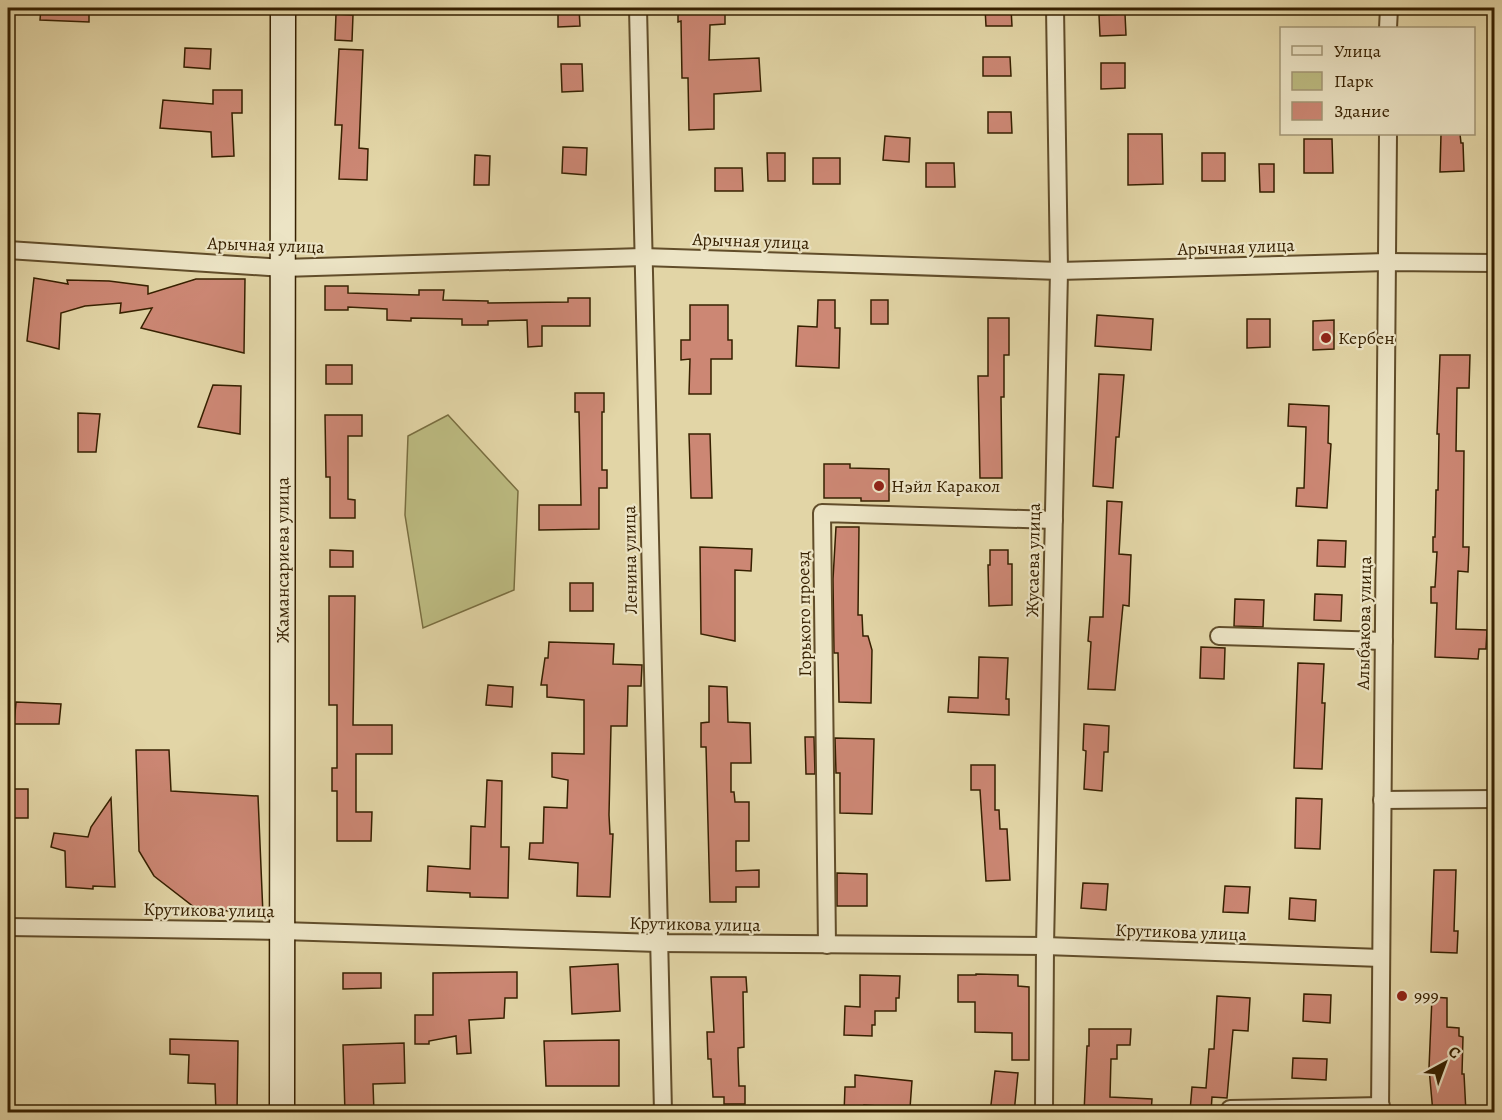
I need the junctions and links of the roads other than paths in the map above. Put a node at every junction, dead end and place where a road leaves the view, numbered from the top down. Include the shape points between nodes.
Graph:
1 (283, 8) edge
2 (638, 8) edge
3 (1055, 8) edge
4 (1389, 8) edge
5 (1388, 27) edge
6 (1388, 135) edge
7 (8, 250) edge
8 (643, 257) junction
9 (1387, 262) junction
10 (1494, 263) edge
11 (283, 268) junction
12 (1059, 271) junction
13 (1054, 520) junction
14 (1219, 636) dead end
15 (1384, 641) junction
16 (1494, 799) edge
17 (1382, 800) junction
18 (8, 927) edge
19 (282, 931) junction
20 (658, 943) junction
21 (827, 945) junction
22 (1045, 946) junction
23 (1381, 958) junction
24 (1381, 1109) edge
25 (282, 1113) edge
26 (663, 1113) edge
27 (1044, 1113) edge
28 (1230, 1113) edge

1 - 11 street, Жамансариева улица
2 - 8 street, Ленина улица
3 - 12 street, Жусаева улица
4 - 5 street
6 - 9 street, Алыбакова улица
7 - 11 street, Арычная улица
8 - 11 street, Арычная улица
8 - 12 street, Арычная улица
8 - 20 street, Ленина улица
9 - 10 street, Арычная улица
9 - 12 street, Арычная улица
9 - 15 street, Алыбакова улица
11 - 19 street, Жамансариева улица
12 - 13 street, Жусаева улица
13 - 21 street, Горького проезд via 822,513
13 - 22 street, Жусаева улица
14 - 15 street
15 - 17 street, Алыбакова улица
16 - 17 street
17 - 23 street, Алыбакова улица
18 - 19 street, Крутикова улица
19 - 20 street, Крутикова улица
19 - 25 street, Жамансариева улица
20 - 21 street, Крутикова улица
20 - 26 street, Ленина улица
21 - 22 street, Крутикова улица
22 - 23 street, Крутикова улица
22 - 27 street, Жусаева улица
23 - 24 street, Алыбакова улица
24 - 28 street via 1230,1109

